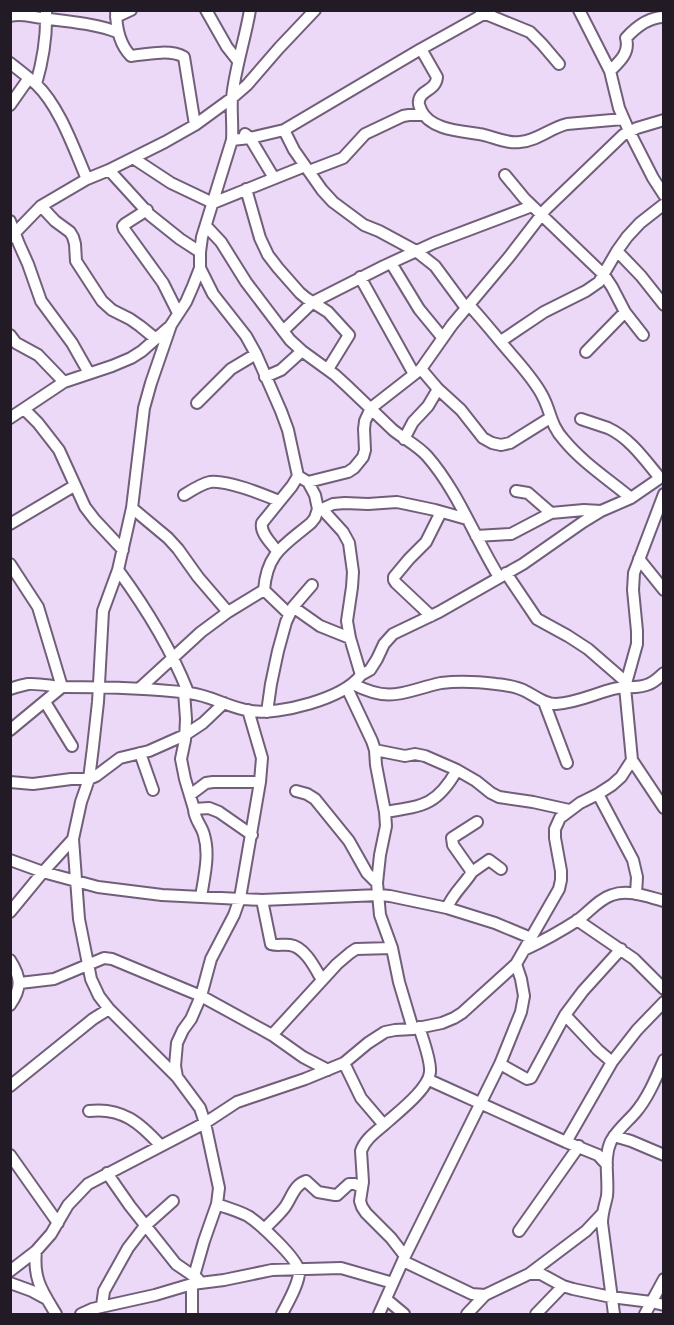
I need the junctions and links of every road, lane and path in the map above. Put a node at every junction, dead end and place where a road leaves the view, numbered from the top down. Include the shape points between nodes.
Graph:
1 (131, 10) edge
2 (206, 10) edge
3 (250, 10) edge
4 (315, 10) edge
5 (579, 10) edge
6 (485, 12) edge
7 (116, 14) edge
8 (46, 15) edge
9 (10, 16) edge
10 (663, 17) edge
11 (117, 32) junction
12 (421, 49) junction
13 (238, 61) junction
14 (10, 63) edge
15 (559, 64) dead end
16 (610, 71) junction
17 (32, 81) junction
18 (232, 99) junction
19 (10, 105) edge
20 (424, 115) junction
21 (623, 118) junction
22 (663, 120) edge
23 (233, 124) junction
24 (195, 125) junction
25 (284, 130) junction
26 (628, 131) junction
27 (250, 138) junction
28 (232, 140) junction
29 (133, 158) junction
30 (307, 168) junction
31 (110, 170) junction
32 (506, 175) dead end
33 (274, 178) junction
34 (87, 179) junction
35 (246, 189) junction
36 (663, 195) edge
37 (213, 203) junction
38 (663, 204) edge
39 (41, 206) junction
40 (532, 206) junction
41 (147, 210) junction
42 (542, 215) junction
43 (10, 221) edge
44 (206, 226) junction
45 (13, 235) edge
46 (617, 250) junction
47 (416, 251) junction
48 (200, 252) junction
49 (391, 263) junction
50 (200, 268) junction
51 (604, 275) junction
52 (360, 277) junction
53 (313, 302) junction
54 (663, 305) edge
55 (468, 307) junction
56 (625, 312) junction
57 (178, 314) junction
58 (171, 326) junction
59 (283, 331) junction
60 (10, 335) edge
61 (644, 335) dead end
62 (442, 337) junction
63 (156, 339) junction
64 (501, 341) junction
65 (302, 351) junction
66 (586, 352) dead end
67 (256, 354) junction
68 (328, 369) junction
69 (417, 371) junction
70 (89, 373) junction
71 (265, 376) junction
72 (64, 382) junction
73 (438, 389) junction
74 (197, 403) dead end
75 (371, 408) junction
76 (24, 409) junction
77 (10, 418) edge
78 (550, 418) junction
79 (580, 419) dead end
80 (404, 439) junction
81 (662, 477) edge
82 (303, 479) junction
83 (74, 486) junction
84 (516, 490) dead end
85 (663, 494) edge
86 (184, 495) dead end
87 (630, 498) junction
88 (279, 501) junction
89 (132, 508) junction
90 (320, 509) junction
91 (601, 511) junction
92 (441, 512) junction
93 (551, 513) junction
94 (659, 517) edge
95 (467, 519) junction
96 (10, 524) edge
97 (476, 536) junction
98 (123, 549) junction
99 (277, 551) junction
100 (639, 559) junction
101 (10, 564) edge
102 (118, 570) junction
103 (502, 575) junction
104 (312, 585) dead end
105 (264, 590) junction
106 (663, 590) edge
107 (291, 611) junction
108 (228, 612) junction
109 (431, 616) junction
110 (350, 638) junction
111 (173, 658) junction
112 (663, 674) edge
113 (354, 682) junction
114 (625, 684) junction
115 (62, 687) junction
116 (99, 687) junction
117 (140, 688) junction
118 (10, 689) edge
119 (186, 692) junction
120 (45, 702) junction
121 (544, 702) junction
122 (224, 703) junction
123 (248, 710) junction
124 (267, 712) junction
125 (10, 730) edge
126 (185, 735) junction
127 (72, 746) dead end
128 (375, 750) junction
129 (140, 753) junction
130 (632, 760) junction
131 (567, 763) dead end
132 (457, 770) junction
133 (88, 779) junction
134 (10, 782) edge
135 (260, 782) junction
136 (153, 790) dead end
137 (296, 791) dead end
138 (190, 795) junction
139 (598, 795) junction
140 (663, 808) edge
141 (194, 809) junction
142 (569, 810) junction
143 (386, 812) junction
144 (477, 822) dead end
145 (252, 835) junction
146 (73, 839) junction
147 (10, 860) edge
148 (501, 869) dead end
149 (43, 872) junction
150 (472, 872) junction
151 (76, 881) junction
152 (378, 889) junction
153 (636, 894) junction
154 (201, 897) junction
155 (240, 898) junction
156 (262, 900) junction
157 (663, 901) edge
158 (447, 908) junction
159 (10, 912) edge
160 (577, 920) junction
161 (531, 938) junction
162 (392, 948) junction
163 (621, 949) junction
164 (524, 950) junction
165 (10, 960) edge
166 (516, 964) junction
167 (87, 966) junction
168 (322, 980) junction
169 (20, 983) junction
170 (663, 989) edge
171 (201, 996) junction
172 (663, 1002) edge
173 (10, 1005) edge
174 (109, 1009) junction
175 (565, 1015) junction
176 (416, 1028) junction
177 (272, 1035) junction
178 (663, 1060) edge
179 (612, 1062) junction
180 (344, 1063) junction
181 (500, 1064) junction
182 (328, 1070) junction
183 (177, 1077) junction
184 (429, 1080) junction
185 (10, 1086) edge
186 (480, 1103) junction
187 (89, 1111) dead end
188 (635, 1113) junction
189 (205, 1123) junction
190 (384, 1125) junction
191 (614, 1136) junction
192 (566, 1142) junction
193 (631, 1142) junction
194 (161, 1146) junction
195 (579, 1146) junction
196 (603, 1152) junction
197 (10, 1155) edge
198 (663, 1155) edge
199 (107, 1173) junction
200 (362, 1188) junction
201 (173, 1202) dead end
202 (218, 1204) junction
203 (602, 1214) junction
204 (58, 1222) junction
205 (145, 1226) junction
206 (264, 1229) junction
207 (519, 1231) dead end
208 (36, 1251) junction
209 (404, 1259) junction
210 (299, 1270) junction
211 (10, 1271) edge
212 (529, 1274) junction
213 (663, 1279) edge
214 (197, 1281) junction
215 (10, 1283) edge
216 (393, 1283) junction
217 (563, 1286) junction
218 (485, 1295) junction
219 (611, 1297) junction
220 (45, 1298) junction
221 (386, 1299) junction
222 (651, 1302) junction
223 (663, 1305) edge
224 (102, 1306) junction
225 (471, 1313) edge
226 (56, 1314) edge
227 (81, 1314) edge
228 (192, 1314) edge
229 (282, 1314) edge
230 (379, 1314) edge
231 (404, 1314) edge
232 (537, 1314) edge
233 (614, 1314) edge
234 (645, 1314) edge

1 - 7 street
2 - 13 street
3 - 13 street
4 - 18 street
5 - 16 street
6 - 12 street
6 - 15 street via 530,32
7 - 11 street
8 - 9 street
8 - 11 street
8 - 17 street via 41,68
10 - 16 street via 650,19 626,38 624,58
11 - 24 street via 131,56 154,53 184,57
12 - 20 street via 437,77 435,86 419,99
12 - 25 street
13 - 18 street
14 - 17 street
16 - 21 street
17 - 19 street
17 - 34 street via 60,119
18 - 23 street
18 - 24 street
20 - 21 street via 441,126 508,142 534,139 567,124
20 - 30 street via 403,116 365,134 343,158
21 - 26 street
22 - 26 street
23 - 27 street
23 - 28 street
24 - 29 street
25 - 27 street
25 - 30 street
26 - 36 street
26 - 42 street
27 - 28 street
27 - 33 street
28 - 37 street
29 - 31 street
29 - 37 street via 171,183
30 - 33 street
30 - 47 street via 333,202 351,216
31 - 34 street
31 - 41 street
32 - 40 street
33 - 35 street
34 - 39 street
35 - 37 street
35 - 53 street via 268,255
37 - 44 street
38 - 46 street
39 - 45 street
39 - 63 street via 73,237 76,261 102,301
40 - 42 street
40 - 47 street
41 - 48 street
41 - 57 street via 123,226 163,284
42 - 51 street
42 - 55 street
43 - 45 street
44 - 48 street
44 - 59 street
45 - 70 street via 41,301
46 - 51 street
46 - 54 street
47 - 49 street
47 - 55 street via 435,266
48 - 50 street
49 - 52 street
49 - 62 street via 419,309
50 - 57 street
50 - 67 street via 213,294
51 - 56 street
51 - 64 street via 586,291 544,312
52 - 53 street
52 - 69 street
53 - 59 street
53 - 68 street via 349,335
55 - 62 street
55 - 64 street
56 - 61 street
56 - 66 street
57 - 58 street
58 - 63 street
58 - 89 street via 144,408
59 - 65 street
60 - 72 street via 16,343 39,354
62 - 69 street
63 - 70 street via 131,358
64 - 78 street via 542,394
65 - 68 street
65 - 71 street via 281,370
67 - 71 street
67 - 74 street via 231,369
68 - 75 street
69 - 73 street
69 - 75 street
70 - 72 street
71 - 82 street
72 - 76 street
73 - 78 street via 492,443 510,443
73 - 80 street
75 - 80 street
75 - 82 street via 365,421 366,450 354,468
76 - 77 street
76 - 83 street via 58,450
78 - 87 street via 555,430 578,456
79 - 81 street via 622,436
80 - 95 street via 428,457
81 - 87 street
82 - 88 street
82 - 90 street
83 - 96 street
83 - 98 street via 95,520
84 - 93 street via 528,493
85 - 94 street
86 - 88 street via 201,485 217,482
87 - 91 street
88 - 99 street via 261,527
89 - 98 street
89 - 108 street via 173,543
90 - 92 street via 345,502 397,502
90 - 99 street via 311,523
90 - 110 street via 344,532 349,543 353,572 347,621
91 - 93 street
91 - 103 street
92 - 95 street
92 - 109 street via 426,542 394,577
93 - 97 street via 511,534
94 - 100 street
95 - 97 street
97 - 103 street
98 - 102 street
99 - 105 street via 268,566
100 - 106 street
100 - 114 street via 633,590 638,644
101 - 115 street via 38,607
102 - 111 street via 146,609
102 - 116 street via 103,611
103 - 109 street
103 - 114 street via 537,619 588,649
104 - 107 street
105 - 107 street
105 - 108 street
107 - 110 street
107 - 124 street via 278,651
108 - 111 street
109 - 113 street via 393,634 370,670
110 - 113 street
111 - 117 street
111 - 119 street
112 - 114 street via 646,686
113 - 121 street via 368,691 384,694 401,694 443,683 496,683 527,692
113 - 124 street via 304,705
113 - 128 street
114 - 121 street via 577,701
114 - 130 street
115 - 116 street
115 - 118 street via 28,684
115 - 120 street
116 - 117 street
116 - 133 street
117 - 119 street
119 - 122 street
119 - 126 street
120 - 125 street
120 - 127 street
121 - 131 street
122 - 123 street
122 - 126 street
123 - 124 street
123 - 135 street via 262,758
126 - 129 street
126 - 138 street via 181,759
128 - 132 street via 405,756 419,754
128 - 143 street
129 - 133 street via 120,759
129 - 136 street
130 - 139 street via 621,777
130 - 140 street
132 - 142 street via 500,797
132 - 143 street via 443,792 430,801
133 - 134 street
133 - 146 street
135 - 138 street via 206,783
135 - 145 street
137 - 152 street via 315,800 350,841
138 - 141 street
139 - 142 street
139 - 153 street via 633,860
141 - 145 street via 219,812
141 - 154 street via 204,833 207,864
142 - 161 street via 555,829 561,871 559,889
143 - 152 street
144 - 150 street via 452,841
145 - 155 street
146 - 149 street
146 - 151 street
147 - 149 street
148 - 150 street via 489,860
149 - 151 street
149 - 159 street
150 - 158 street
151 - 154 street
151 - 167 street
152 - 156 street
152 - 158 street via 390,896
152 - 162 street via 380,915
153 - 157 street
153 - 160 street via 612,895
154 - 155 street
155 - 156 street
155 - 171 street via 211,959
156 - 168 street via 271,944 292,945 302,951
158 - 161 street
160 - 163 street
160 - 164 street
161 - 164 street
162 - 168 street via 356,949
162 - 176 street via 399,982
163 - 170 street
163 - 175 street
164 - 166 street
165 - 169 street
166 - 176 street via 462,1013 442,1023
166 - 181 street via 524,996
167 - 169 street via 54,979
167 - 171 street via 104,958 112,959
167 - 174 street
168 - 177 street
169 - 173 street
171 - 177 street
171 - 183 street via 177,1043
172 - 179 street
174 - 183 street
174 - 185 street
175 - 179 street
175 - 181 street via 531,1078
176 - 180 street via 385,1032
176 - 184 street via 430,1066
177 - 182 street
178 - 188 street
179 - 192 street
180 - 182 street
180 - 190 street via 361,1098
181 - 186 street
182 - 189 street via 237,1102
183 - 189 street via 200,1108
184 - 186 street
184 - 190 street
186 - 192 street
186 - 209 street
187 - 194 street via 105,1110 125,1116
188 - 191 street
188 - 193 street via 630,1124
189 - 194 street
189 - 202 street via 219,1188
190 - 200 street via 363,1147
191 - 193 street
191 - 196 street
192 - 195 street
193 - 198 street
194 - 199 street
195 - 196 street
195 - 207 street
196 - 203 street via 608,1176
197 - 204 street
199 - 204 street via 87,1184
199 - 205 street
200 - 206 street via 349,1184 335,1195 318,1192 306,1181 298,1184
200 - 209 street via 360,1201 366,1213 391,1238
201 - 205 street
202 - 206 street via 246,1215
202 - 214 street via 204,1241
203 - 212 street
203 - 219 street
204 - 208 street
205 - 214 street via 176,1264
205 - 224 street via 108,1281
206 - 210 street
208 - 211 street
208 - 220 street via 37,1279
209 - 216 street
209 - 218 street via 472,1294
210 - 214 street via 288,1268
210 - 216 street via 341,1268
210 - 229 street
212 - 217 street via 542,1274
212 - 218 street
213 - 222 street
214 - 224 street
214 - 228 street
215 - 220 street
216 - 221 street
217 - 219 street
217 - 232 street
218 - 225 street
219 - 222 street
219 - 233 street
220 - 226 street
221 - 230 street
221 - 231 street
222 - 223 street
222 - 234 street
224 - 227 street

